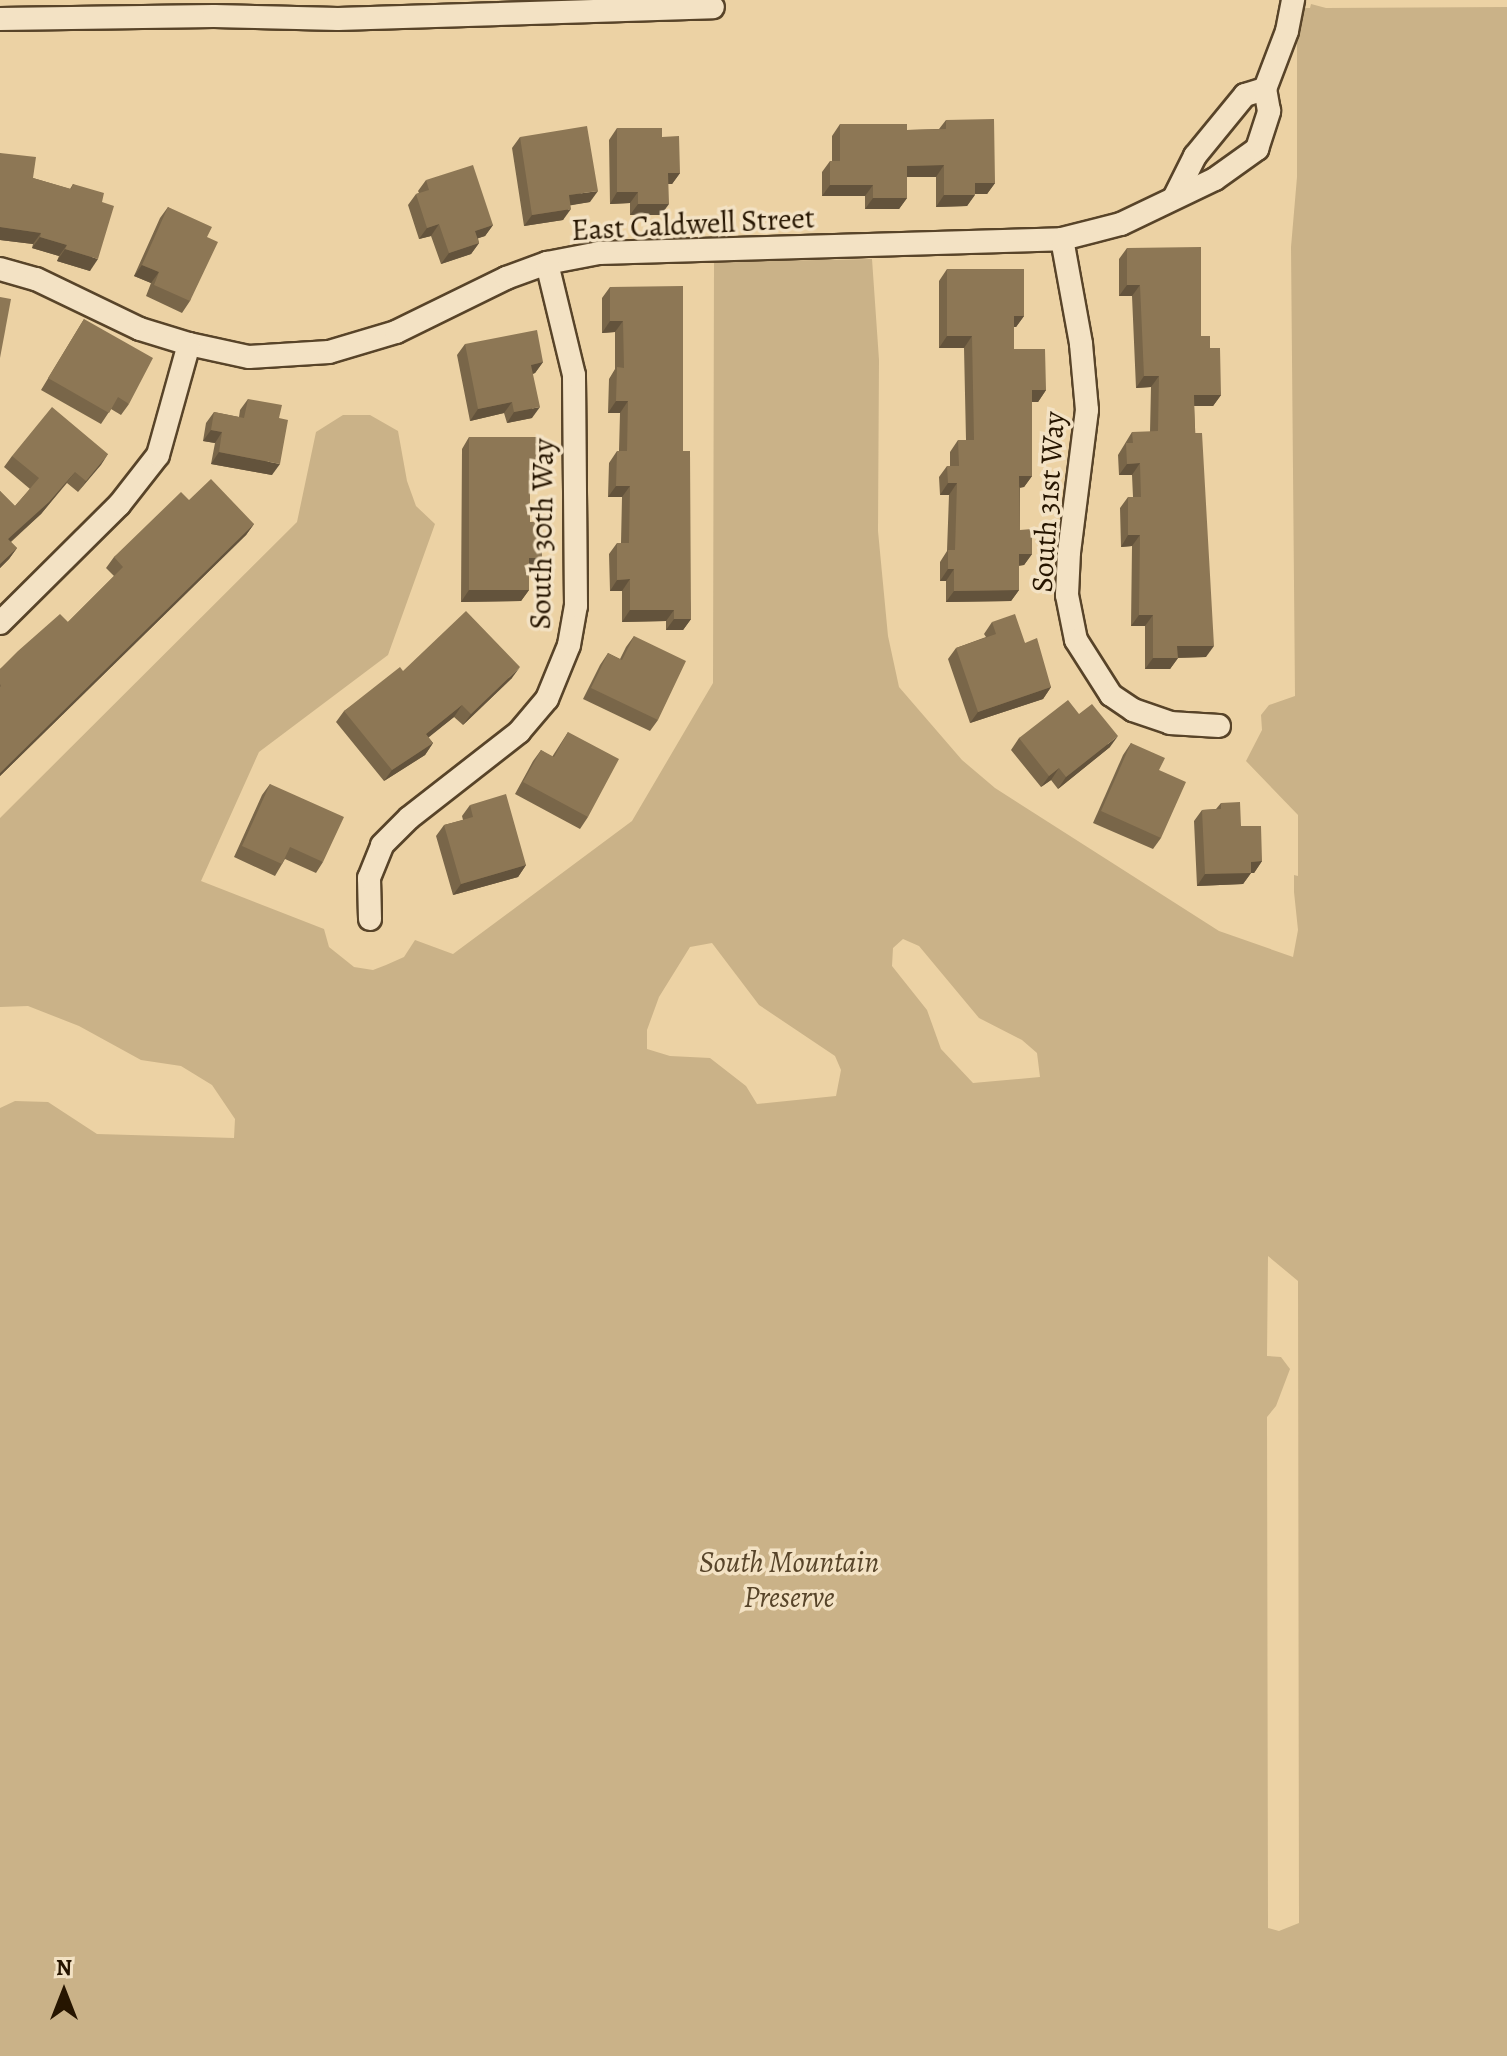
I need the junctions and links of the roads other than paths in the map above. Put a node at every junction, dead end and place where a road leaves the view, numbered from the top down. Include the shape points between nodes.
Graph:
1 (1293, 0) edge
2 (713, 7) dead end
3 (0, 19) edge
4 (1265, 89) junction
5 (1215, 135) junction
6 (1239, 162) junction
7 (1175, 196) junction
8 (1062, 239) junction
9 (547, 263) junction
10 (0, 269) edge
11 (189, 344) junction
12 (0, 623) edge
13 (1219, 726) dead end
14 (370, 919) dead end

1 - 4 street, East Caldwell Street
2 - 3 street via 338,19
4 - 5 street via 1245,95
4 - 6 street, East Caldwell Street via 1269,111 1257,149
5 - 6 street
5 - 7 street via 1195,156
6 - 7 street, East Caldwell Street
7 - 8 street, East Caldwell Street via 1121,224
8 - 9 street, East Caldwell Street via 599,253
8 - 13 street, South 31st Way via 1087,410 1069,552 1067,595 1076,640 1111,695 1133,710 1170,723
9 - 11 street, East Caldwell Street via 396,332 349,347 249,357
9 - 14 street, South 30th Way via 574,375 576,606 569,645 547,699 519,732 382,845 369,878
10 - 11 street, East Caldwell Street via 36,279 140,329
11 - 12 street via 158,455 119,505

